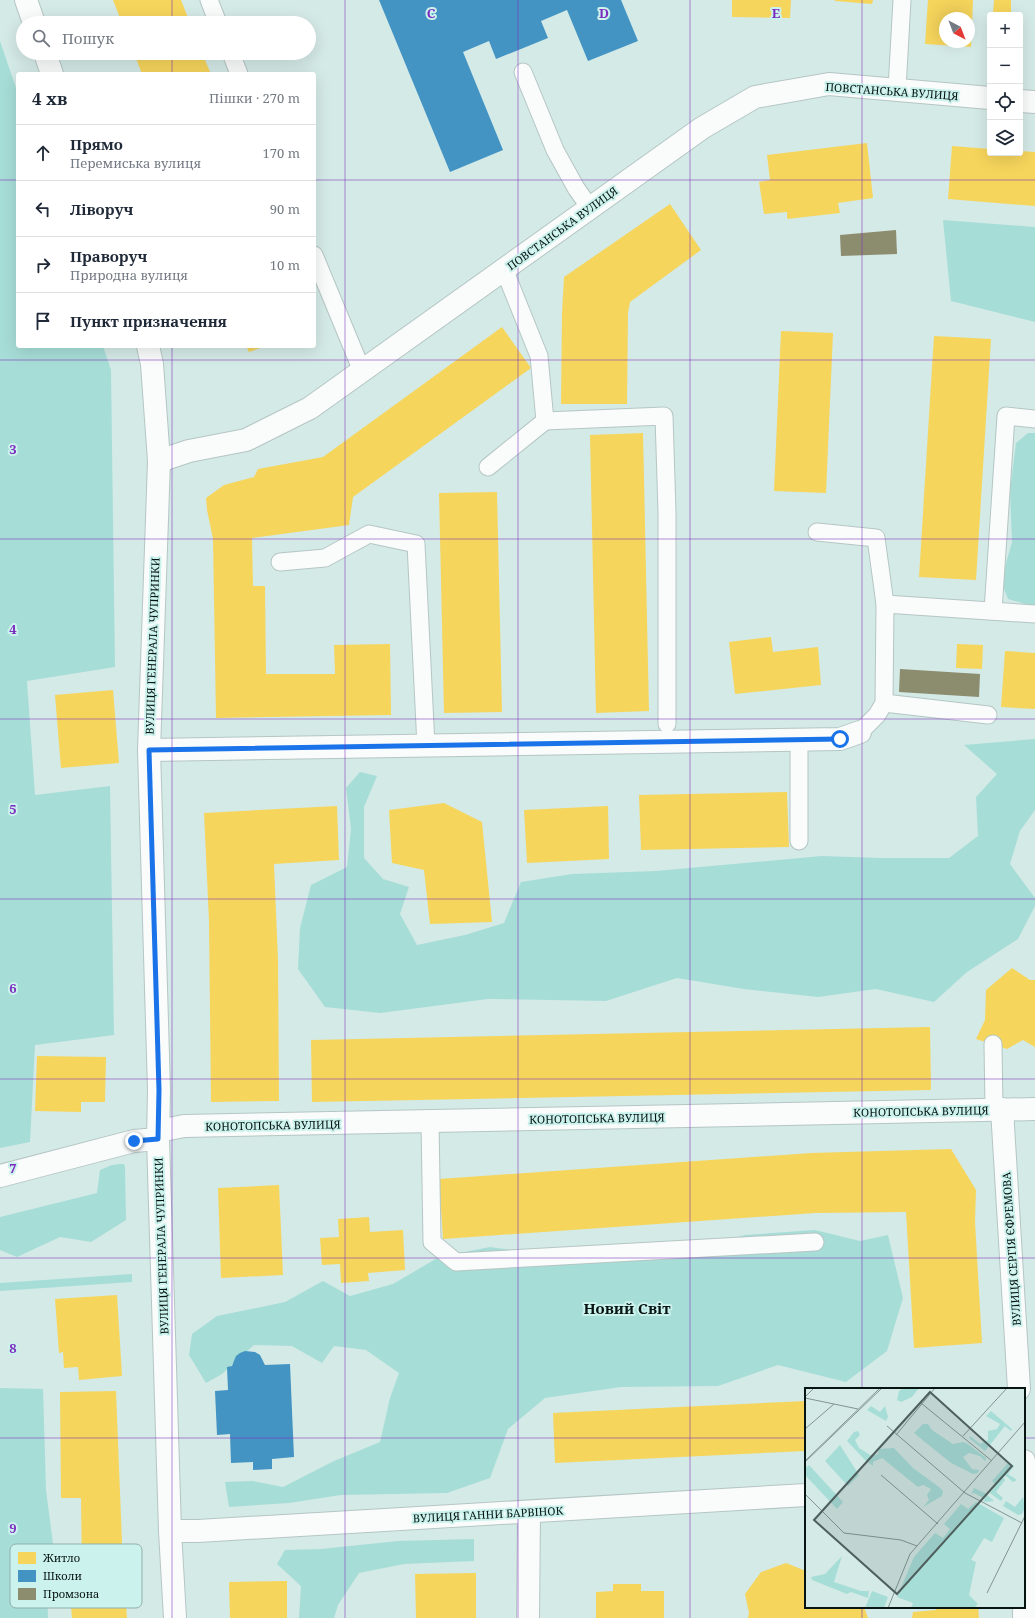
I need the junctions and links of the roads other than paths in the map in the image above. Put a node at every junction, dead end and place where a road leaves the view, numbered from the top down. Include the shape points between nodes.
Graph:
1 (26, 0) edge
2 (209, 0) edge
3 (902, 0) edge
4 (32, 16) edge
5 (215, 16) edge
6 (47, 60) edge
7 (234, 60) edge
8 (51, 72) edge
9 (238, 72) edge
10 (523, 72) dead end
11 (897, 89) junction
12 (987, 98) edge
13 (1023, 101) edge
14 (1035, 102) edge
15 (590, 208) junction
16 (316, 260) edge
17 (504, 269) junction
18 (148, 348) edge
19 (362, 371) junction
20 (1035, 419) edge
21 (545, 421) junction
22 (159, 461) junction
23 (488, 467) dead end
24 (817, 532) dead end
25 (280, 562) dead end
26 (885, 604) junction
27 (993, 611) junction
28 (1035, 614) edge
29 (884, 703) junction
30 (988, 715) dead end
31 (667, 724) dead end
32 (860, 732) joint
33 (799, 739) junction
34 (426, 746) junction
35 (149, 750) junction
36 (799, 842) dead end
37 (993, 1044) dead end
38 (998, 1109) junction
39 (1035, 1109) edge
40 (430, 1122) junction
41 (158, 1135) junction
42 (0, 1176) edge
43 (815, 1242) dead end
44 (1019, 1388) edge
45 (805, 1495) edge
46 (529, 1512) junction
47 (170, 1531) junction
48 (1024, 1608) edge
49 (175, 1618) edge
50 (528, 1618) edge
51 (1024, 1618) edge

1 - 4 street
2 - 5 lane
3 - 11 lane
6 - 8 street
7 - 9 lane
10 - 15 lane via 555,150
11 - 12 street, ПОВСТАНСЬКА ВУЛИЦЯ
11 - 15 street, ПОВСТАНСЬКА ВУЛИЦЯ via 829,84 755,97 702,128
13 - 14 street
15 - 17 street, ПОВСТАНСЬКА ВУЛИЦЯ
16 - 19 lane
17 - 19 street, ПОВСТАНСЬКА ВУЛИЦЯ
17 - 21 lane via 539,356
18 - 22 street, ВУЛИЦЯ ГЕНЕРАЛА ЧУПРИНКИ via 152,364
19 - 22 street, ПОВСТАНСЬКА ВУЛИЦЯ via 310,408 246,440 189,451
20 - 27 lane via 1006,416
21 - 23 lane
21 - 31 lane via 664,416 667,512
22 - 35 street, ВУЛИЦЯ ГЕНЕРАЛА ЧУПРИНКИ
24 - 26 lane via 876,538
25 - 34 lane via 325,558 369,534 416,544
26 - 27 lane
26 - 29 lane
27 - 28 lane
29 - 30 lane
29 - 32 lane via 877,715
32 - 33 street via 840,739
33 - 34 street
33 - 36 lane
34 - 35 street
35 - 41 street, ВУЛИЦЯ ГЕНЕРАЛА ЧУПРИНКИ via 159,1090
37 - 38 lane
38 - 39 street, КОНОТОПСЬКА ВУЛИЦЯ
38 - 40 street, КОНОТОПСЬКА ВУЛИЦЯ
38 - 44 street, ВУЛИЦЯ СЕРГІЯ ЄФРЕМОВА
40 - 41 street, КОНОТОПСЬКА ВУЛИЦЯ via 184,1126
40 - 43 lane via 432,1242 456,1262
41 - 42 street, КОНОТОПСЬКА ВУЛИЦЯ
41 - 47 street, ВУЛИЦЯ ГЕНЕРАЛА ЧУПРИНКИ
45 - 46 street, ВУЛИЦЯ ГАННИ БАРВІНОК
46 - 47 street, ВУЛИЦЯ ГАННИ БАРВІНОК
46 - 50 street
47 - 49 street, ВУЛИЦЯ ГЕНЕРАЛА ЧУПРИНКИ
48 - 51 street

